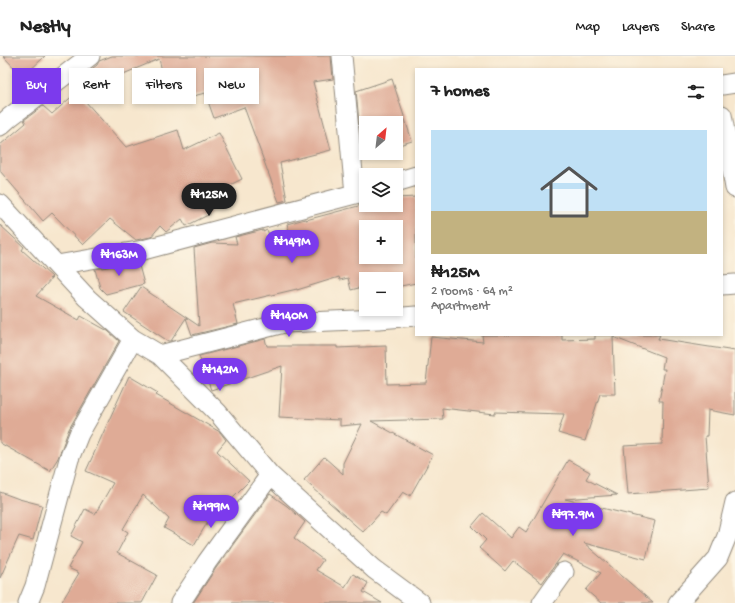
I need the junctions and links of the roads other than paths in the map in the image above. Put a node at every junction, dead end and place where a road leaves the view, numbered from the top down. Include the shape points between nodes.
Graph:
1 (90, 56) edge
2 (342, 56) edge
3 (735, 83) edge
4 (723, 85) edge
5 (723, 121) edge
6 (0, 126) edge
7 (415, 176) edge
8 (359, 179) edge
9 (403, 180) edge
10 (735, 188) edge
11 (359, 194) edge
12 (0, 204) edge
13 (57, 266) junction
14 (735, 284) edge
15 (723, 285) edge
16 (415, 316) edge
17 (134, 339) junction
18 (160, 355) junction
19 (270, 475) junction
20 (735, 502) edge
21 (564, 572) dead end
22 (28, 603) edge
23 (180, 603) edge
24 (420, 603) edge
25 (542, 603) edge
26 (678, 603) edge

1 - 6 street
2 - 8 street
3 - 4 street
5 - 10 street
7 - 9 street
11 - 13 street via 143,250
12 - 13 street
13 - 17 street via 87,298
14 - 15 street
16 - 18 street via 284,323
17 - 18 street
17 - 22 street via 79,434
18 - 19 street via 218,413
19 - 23 street
19 - 24 street via 374,569
20 - 26 street via 727,536 718,558
21 - 25 street

